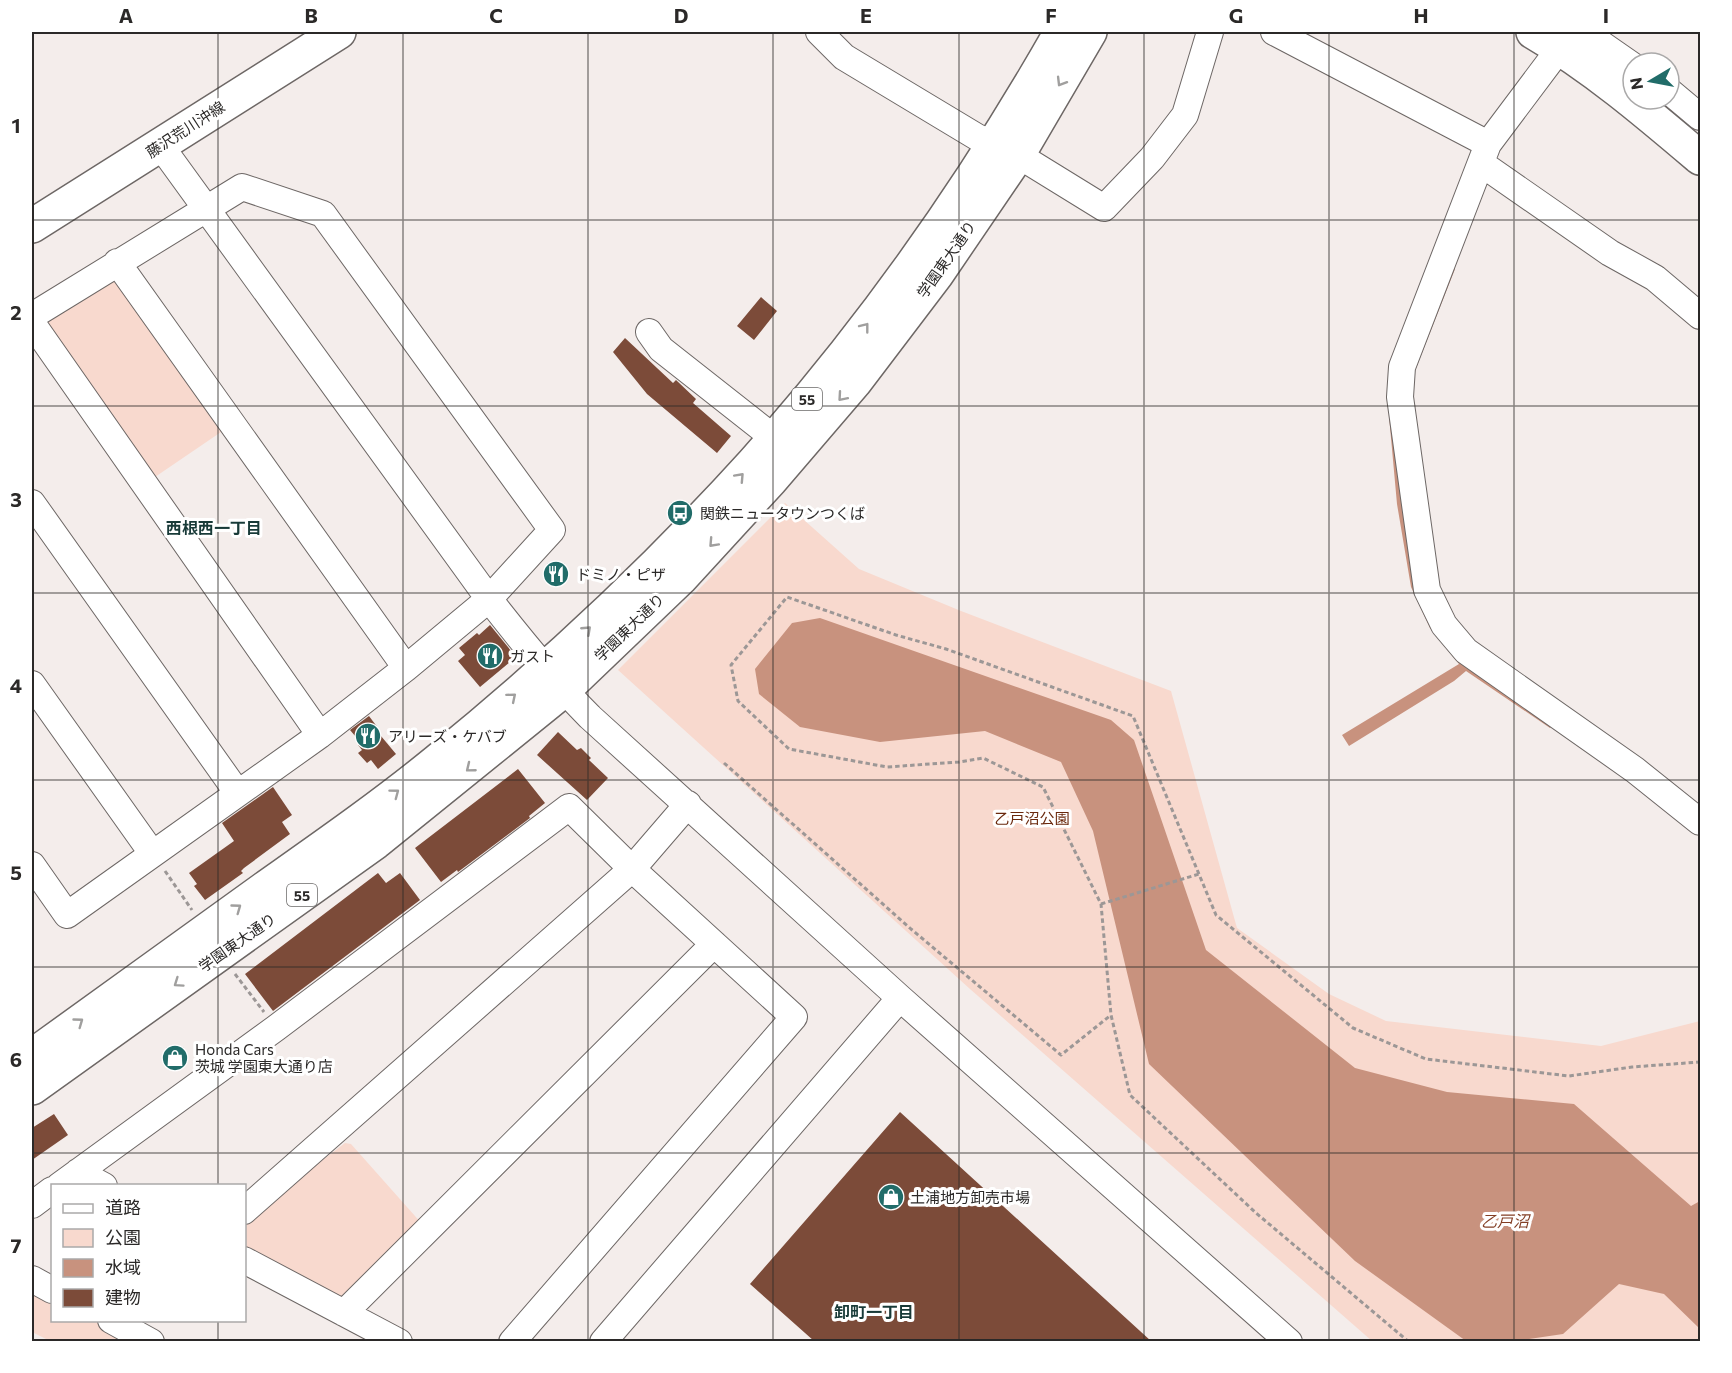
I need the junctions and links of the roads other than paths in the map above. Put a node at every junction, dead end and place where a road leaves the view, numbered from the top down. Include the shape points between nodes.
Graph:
1 (339, 32) edge
2 (819, 32) edge
3 (1061, 32) edge
4 (1090, 32) edge
5 (1210, 32) edge
6 (1274, 32) edge
7 (1562, 36) edge
8 (1621, 61) edge
9 (1681, 101) edge
10 (1701, 117) edge
11 (160, 145) junction
12 (1005, 150) junction
13 (1485, 154) junction
14 (1701, 158) edge
15 (205, 208) junction
16 (32, 226) edge
17 (117, 262) junction
18 (32, 316) edge
19 (1701, 316) edge
20 (32, 323) edge
21 (649, 332) dead end
22 (774, 438) junction
23 (32, 503) edge
24 (489, 599) junction
25 (406, 668) junction
26 (555, 680) junction
27 (32, 684) edge
28 (320, 735) junction
29 (237, 792) junction
30 (688, 804) junction
31 (1701, 822) edge
32 (152, 853) junction
33 (32, 865) edge
34 (632, 869) junction
35 (714, 944) junction
36 (900, 998) junction
37 (32, 1056) edge
38 (32, 1088) edge
39 (68, 1179) edge
40 (98, 1184) edge
41 (51, 1191) edge
42 (32, 1205) edge
43 (246, 1209) edge
44 (246, 1261) edge
45 (32, 1279) edge
46 (51, 1289) edge
47 (344, 1312) junction
48 (115, 1322) edge
49 (151, 1341) edge
50 (399, 1341) edge
51 (512, 1341) edge
52 (603, 1341) edge
53 (1289, 1341) edge

1 - 11 main road, 藤沢荒川沖線
2 - 12 street via 844,57
3 - 12 main road, 学園東大通り / 55 via 1026,93
4 -> 12 main road, 学園東大通り / 55
5 - 12 street via 1185,115 1152,158 1104,208
6 - 13 street
7 - 8 street
7 - 13 street
7 - 14 main road
9 - 10 street
11 - 15 street
11 - 16 main road, 藤沢荒川沖線
22 -> 12 main road, 学園東大通り / 55
12 -> 26 main road, 学園東大通り / 55 via 937,274 847,391 681,578
13 - 19 street via 1610,253 1655,278
13 - 31 street via 1402,367 1400,397 1427,590 1444,625 1467,651 1635,770
15 - 17 street
15 - 24 street
15 - 24 street via 242,187 323,214 552,530
17 - 18 street
17 - 25 street
20 - 28 street
21 - 22 street via 661,349
26 -> 22 main road, 学園東大通り / 55
23 - 29 street
24 - 25 street
24 - 26 street
25 - 28 street
26 - 30 street via 590,717
37 -> 26 main road, 学園東大通り / 55 via 435,762
26 -> 38 main road, 学園東大通り / 55 via 376,843
27 - 32 street
28 - 29 street
29 - 32 street
30 - 34 street
30 - 36 street
32 - 33 street via 67,915
34 - 35 street
34 - 39 street via 569,807
34 - 43 street
35 - 47 street
35 - 51 street via 794,1017
36 - 52 street
36 - 53 street
39 - 40 street
41 - 42 street
44 - 47 street
45 - 46 street
47 - 50 street
48 - 49 street

